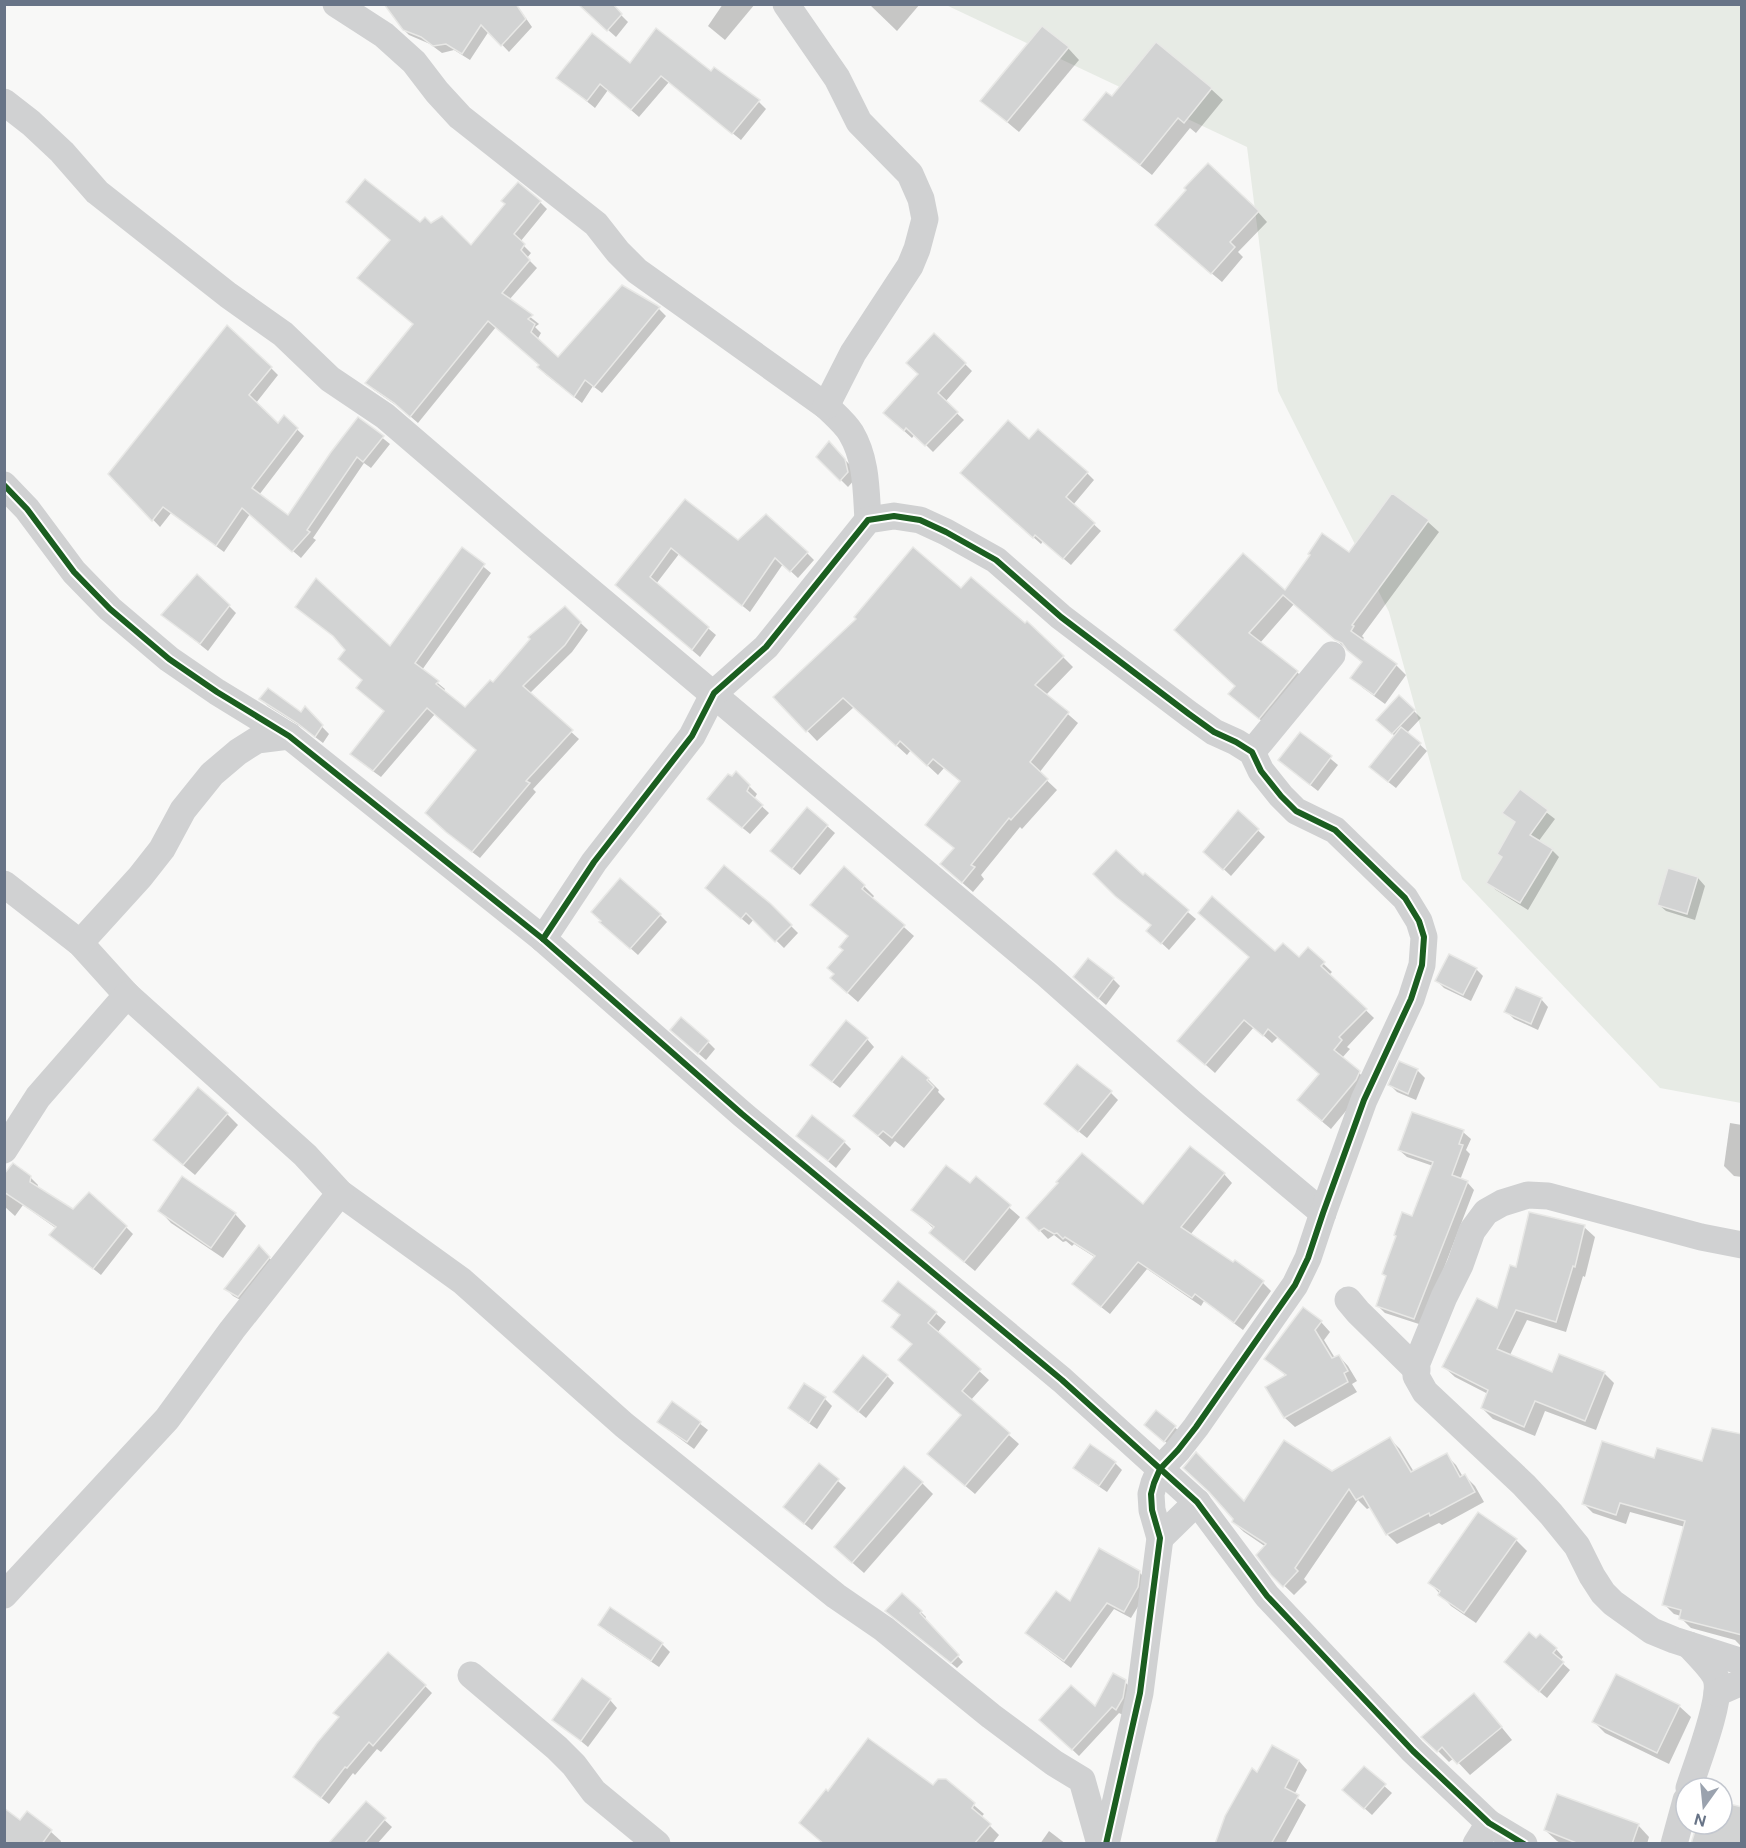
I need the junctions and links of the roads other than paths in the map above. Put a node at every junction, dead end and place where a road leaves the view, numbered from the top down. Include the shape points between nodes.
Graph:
1 (336, 4) edge
2 (786, 4) edge
3 (4, 102) edge
4 (826, 406) junction
5 (4, 485) edge
6 (867, 520) junction
7 (1332, 655) dead end
8 (714, 693) junction
9 (289, 736) junction
10 (1252, 752) junction
11 (4, 884) edge
12 (543, 939) junction
13 (80, 943) junction
14 (127, 995) junction
15 (4, 1150) edge
16 (340, 1193) junction
17 (1323, 1213) junction
18 (1742, 1245) edge
19 (1348, 1300) dead end
20 (1417, 1370) junction
21 (1160, 1469) junction
22 (1197, 1502) junction
23 (1160, 1538) junction
24 (4, 1595) edge
25 (1689, 1645) junction
26 (1742, 1662) edge
27 (471, 1675) dead end
28 (1742, 1682) edge
29 (1717, 1693) junction
30 (1693, 1776) edge
31 (1483, 1833) edge
32 (657, 1844) edge
33 (1100, 1844) edge
34 (1106, 1844) edge
35 (1524, 1844) edge

1 - 4 street via 384,35 414,62 460,117 596,224 637,271
2 - 4 street via 837,78 859,122 910,174 925,219 910,266 853,353
3 - 8 street via 62,152 97,192 283,334 330,379 385,416
4 - 6 street via 851,432 861,455 866,475
5 - 9 street via 74,572 110,609 169,658
6 - 8 street via 766,646
6 - 10 street via 894,516 920,520 996,560 1061,617 1189,714
7 - 10 street
8 - 12 street via 692,736 594,862
8 - 17 street
9 - 12 street
9 - 13 street via 257,740 212,774 183,810 162,849 140,878
10 - 17 street via 1261,771 1296,811 1335,830 1405,898 1424,938 1422,965 1411,999 1364,1100
11 - 13 street
12 - 21 street via 742,1114 1062,1380
13 - 14 street
14 - 15 street via 38,1097
14 - 16 street via 304,1155
16 - 24 street via 166,1419
16 - 33 street via 462,1281 624,1425 836,1596 884,1629 991,1716 1082,1780
17 - 21 street via 1295,1285 1196,1427
18 - 20 street via 1548,1196 1528,1195 1502,1203 1486,1212 1472,1232 1420,1353
19 - 20 street
20 - 25 street via 1425,1392 1551,1514 1577,1546 1603,1593 1652,1631
21 - 22 street
21 - 23 street via 1151,1494
22 - 23 street
22 - 31 street via 1267,1596 1413,1751
23 - 34 street via 1140,1693
25 - 26 street
25 - 29 street via 1716,1678
27 - 32 street via 557,1748 594,1792
28 - 29 street
29 - 30 street
31 - 35 street

